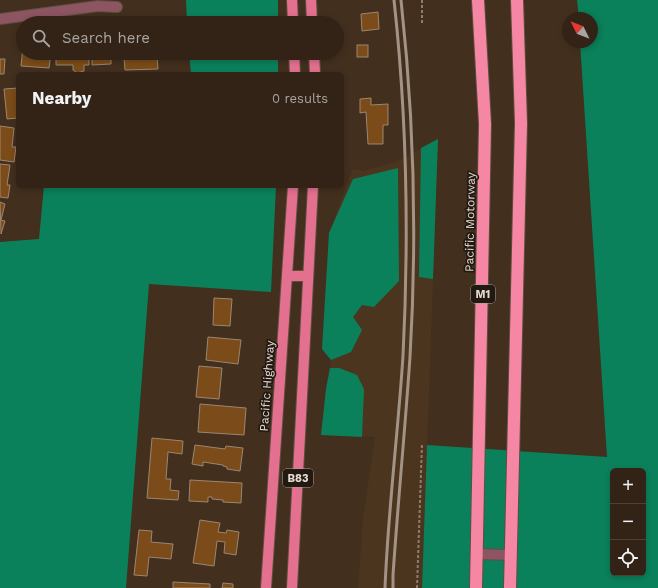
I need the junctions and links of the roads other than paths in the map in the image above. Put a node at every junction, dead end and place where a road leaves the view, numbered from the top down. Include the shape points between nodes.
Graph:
1 (292, 0) edge
2 (311, 0) edge
3 (478, 0) edge
4 (517, 0) edge
5 (117, 7) dead end
6 (23, 16) edge
7 (293, 16) edge
8 (312, 16) edge
9 (16, 17) edge
10 (0, 19) edge
11 (294, 60) edge
12 (314, 60) edge
13 (295, 72) edge
14 (315, 72) edge
15 (293, 188) edge
16 (313, 188) edge
17 (287, 276) junction
18 (308, 276) junction
19 (477, 554) junction
20 (511, 555) junction
21 (266, 588) edge
22 (292, 588) edge
23 (476, 588) edge
24 (510, 588) edge

1 - 7 main road
2 - 8 main road
3 - 19 highway, Pacific Motorway / M1 via 485,124
4 - 20 highway via 521,123
5 - 6 street via 98,6
9 - 10 street
11 - 13 main road
12 - 14 main road
15 - 17 main road, Pacific Highway / B83
16 - 18 main road, B83
17 - 18 main road
17 - 21 main road, Pacific Highway / B83
18 - 22 main road, B83
19 - 20 street
19 - 23 highway, Pacific Motorway / M1
20 - 24 highway

